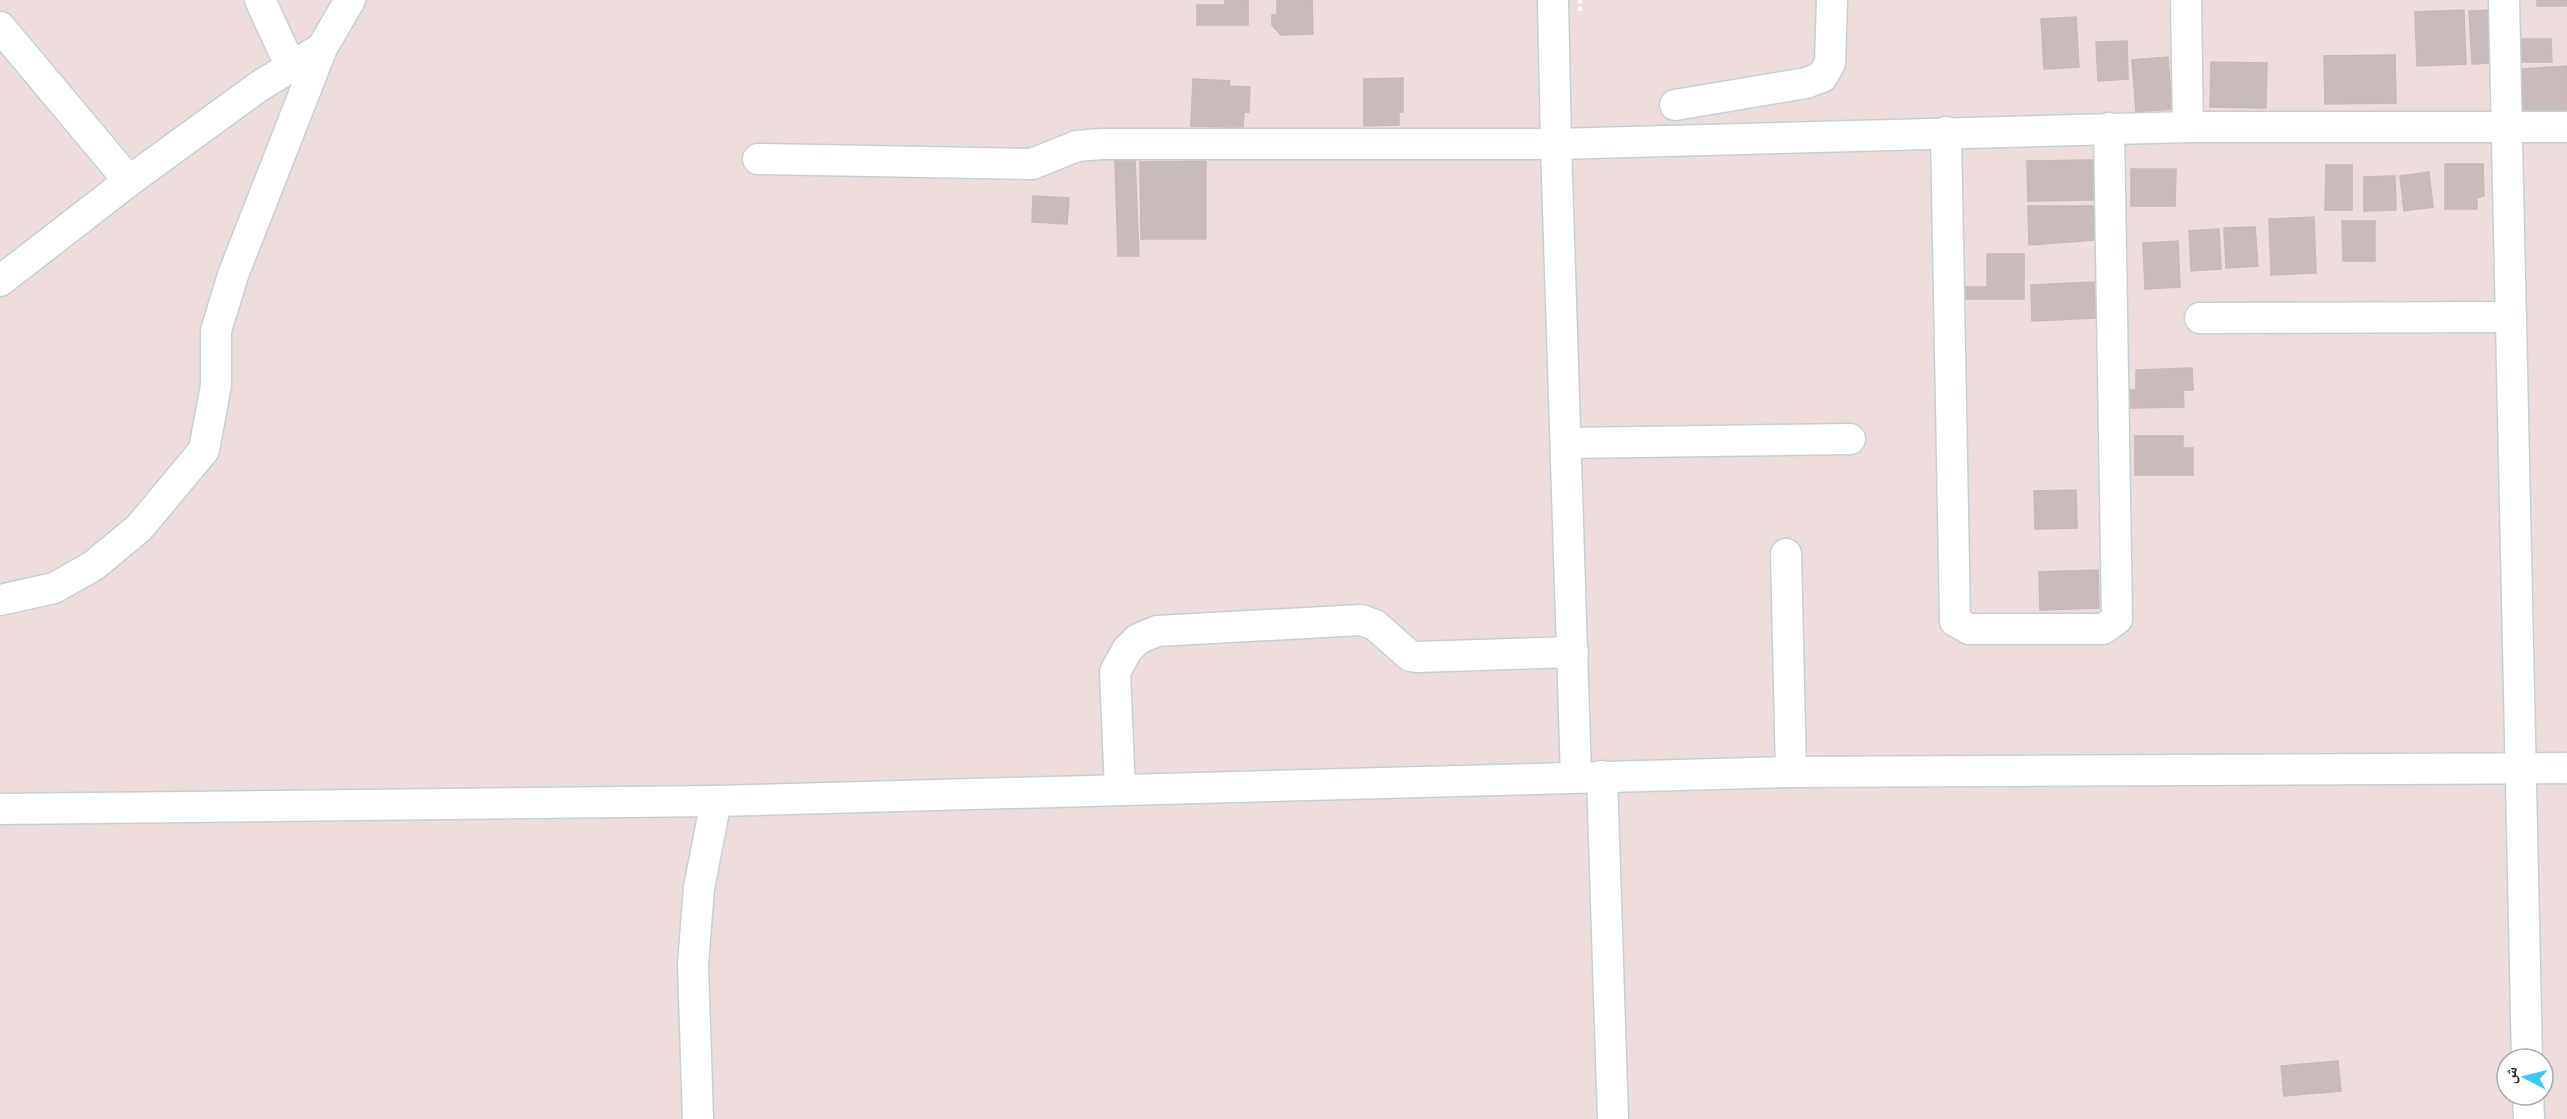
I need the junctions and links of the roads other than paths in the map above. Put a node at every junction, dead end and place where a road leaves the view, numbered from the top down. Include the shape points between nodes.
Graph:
1 (260, 0) edge
2 (350, 0) edge
3 (1553, 0) edge
4 (1833, 0) edge
5 (2186, 0) edge
6 (2504, 0) edge
7 (0, 27) edge
8 (322, 48) junction
9 (291, 67) junction
10 (1675, 105) dead end
11 (2507, 126) junction
12 (2188, 127) junction
13 (2567, 127) edge
14 (2109, 129) junction
15 (1946, 132) junction
16 (1556, 144) junction
17 (758, 159) dead end
18 (129, 181) junction
19 (0, 280) edge
20 (2511, 317) junction
21 (2200, 318) dead end
22 (1850, 439) dead end
23 (1567, 443) junction
24 (1786, 554) dead end
25 (0, 600) edge
26 (1573, 652) junction
27 (2567, 768) edge
28 (2522, 769) junction
29 (1791, 772) junction
30 (1589, 776) junction
31 (1120, 790) junction
32 (716, 801) junction
33 (0, 809) edge
34 (2528, 1047) edge
35 (698, 1119) edge
36 (1612, 1119) edge

1 - 9 street
2 - 8 street
3 - 16 street
4 - 10 street via 1830,63 1822,77
5 - 12 street
6 - 11 street
7 - 18 street
8 - 9 street
8 - 25 street via 233,275 216,331 216,385 204,450 139,528 93,566 54,588
9 - 18 street
11 - 12 street
11 - 13 street
11 - 20 street
12 - 14 street
14 - 15 street
14 - 15 street via 2117,619 2103,629 1969,629 1955,621
15 - 16 street
16 - 17 street via 1102,144 1077,146 1032,164
16 - 23 street
18 - 19 street
20 - 21 street
20 - 28 street
22 - 23 street
23 - 26 street
24 - 29 street
26 - 30 street
26 - 31 street via 1410,656 1375,624 1361,620 1157,631 1138,639 1115,672
27 - 28 street
28 - 29 street
28 - 34 street
29 - 30 street
30 - 31 street
30 - 36 street
31 - 32 street
32 - 33 street
32 - 35 street via 699,888 693,964

